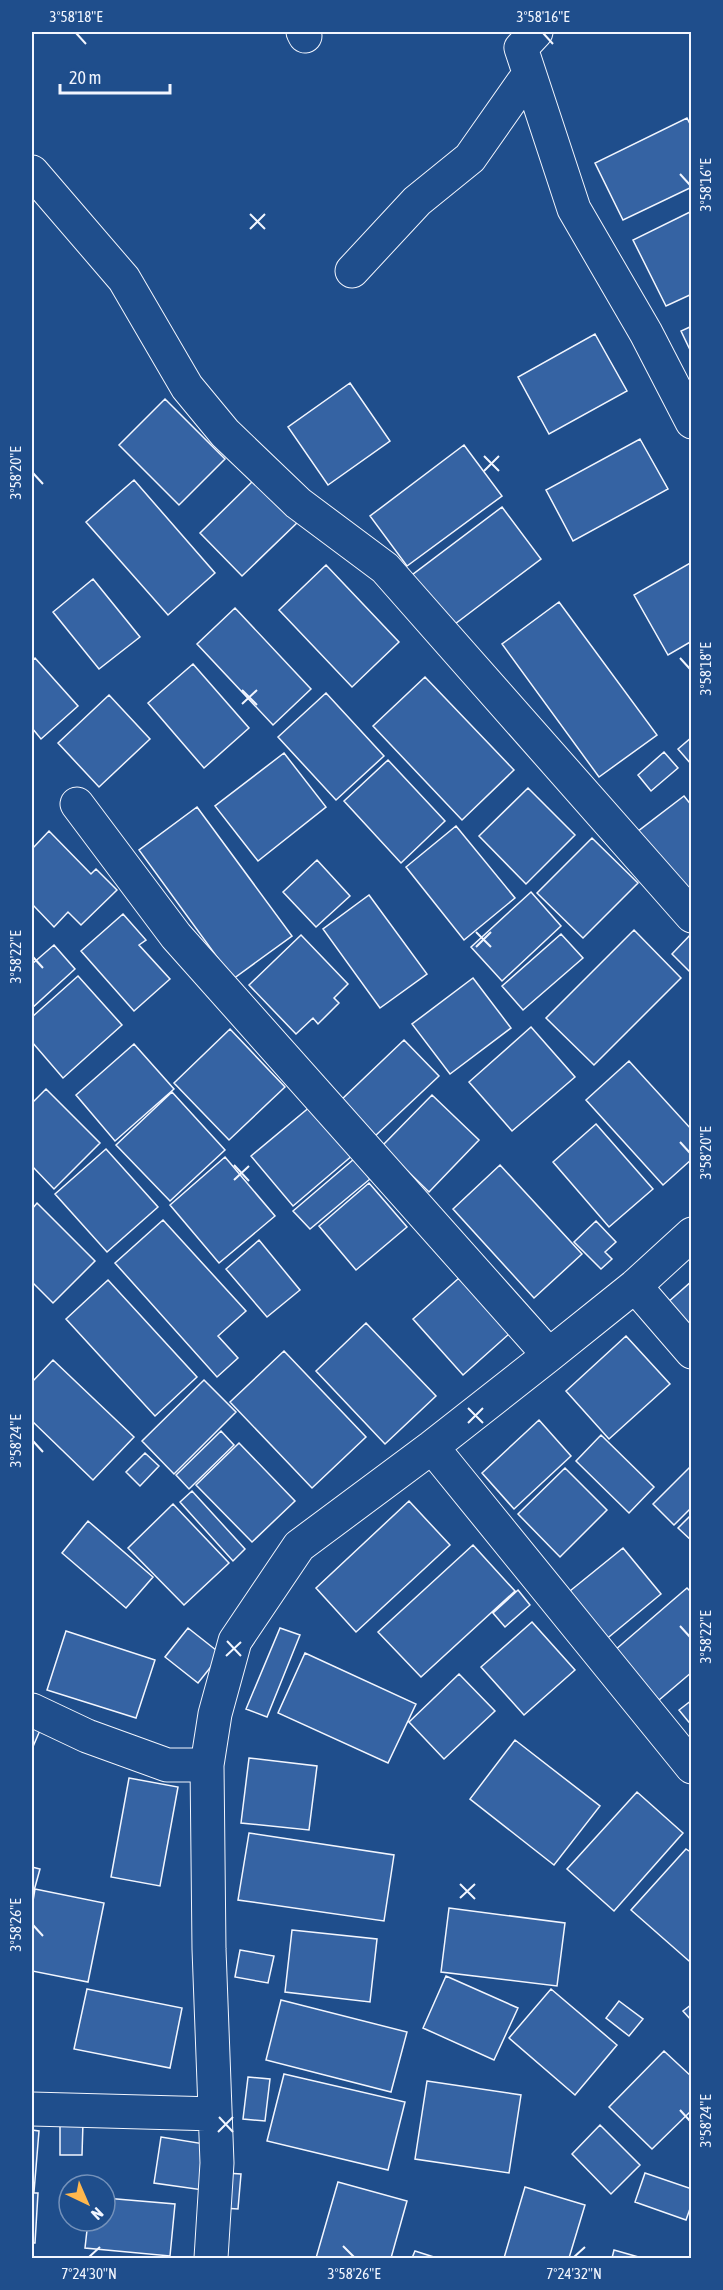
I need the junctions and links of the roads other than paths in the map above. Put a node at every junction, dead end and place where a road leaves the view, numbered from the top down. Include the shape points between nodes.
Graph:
1 (536, 32) edge
2 (529, 74) junction
3 (32, 172) edge
4 (352, 271) dead end
5 (692, 422) edge
6 (77, 804) dead end
7 (692, 916) edge
8 (692, 1234) edge
9 (635, 1286) junction
10 (692, 1352) edge
11 (549, 1355) junction
12 (432, 1447) junction
13 (32, 1710) edge
14 (207, 1765) junction
15 (692, 1767) edge
16 (32, 2109) edge
17 (215, 2114) junction
18 (211, 2259) edge

1 - 2 street via 521,48
2 - 4 street via 470,158 417,201
2 - 5 street via 574,209
3 - 7 street via 124,279 187,387 225,433 298,503 385,568
6 - 11 street via 176,936
8 - 9 street
9 - 10 street
9 - 11 street
11 - 12 street
12 - 14 street via 299,1546 235,1641 215,1714
12 - 15 street
13 - 14 street via 87,1736 167,1765
14 - 17 street
16 - 17 street
17 - 18 street via 217,2163

